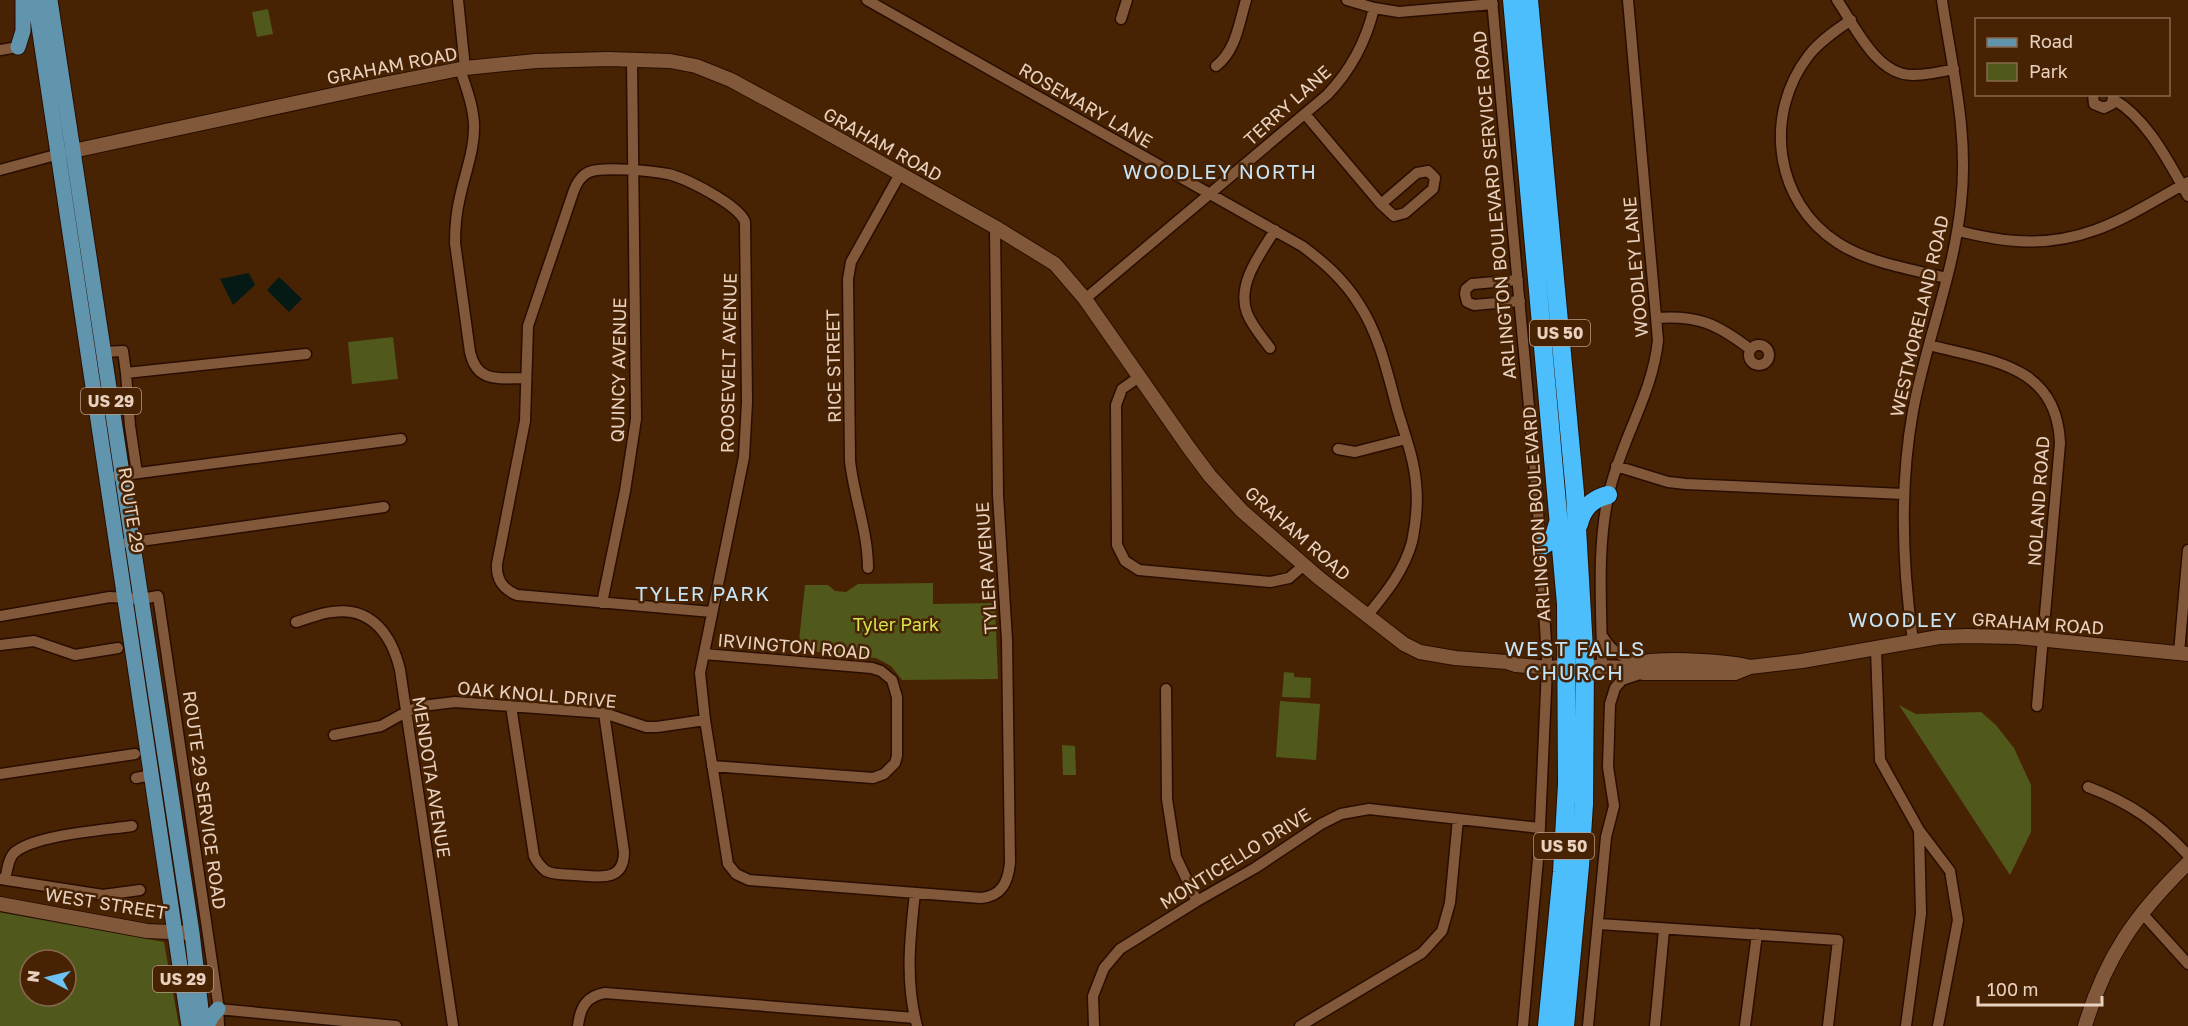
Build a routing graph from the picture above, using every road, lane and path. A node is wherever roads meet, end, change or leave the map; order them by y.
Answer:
1 (23, 0) edge
2 (35, 0) edge
3 (50, 0) edge
4 (458, 0) edge
5 (867, 0) edge
6 (1127, 0) edge
7 (1246, 0) edge
8 (1347, 0) edge
9 (1512, 0) edge
10 (1529, 0) edge
11 (1628, 0) edge
12 (1837, 0) edge
13 (1942, 0) edge
14 (1492, 2) edge
15 (1374, 8) junction
16 (1121, 20) dead end
17 (1851, 20) junction
18 (18, 47) joint
19 (0, 50) edge
20 (632, 59) junction
21 (1216, 66) dead end
22 (463, 69) junction
23 (1954, 69) junction
24 (2093, 96) edge
25 (2113, 97) edge
26 (1305, 114) junction
27 (65, 153) junction
28 (0, 170) edge
29 (633, 171) junction
30 (900, 174) junction
31 (2185, 183) edge
32 (1211, 194) junction
33 (2188, 196) edge
34 (1381, 204) junction
35 (996, 227) junction
36 (1275, 230) junction
37 (1958, 231) junction
38 (1946, 278) junction
39 (1518, 280) junction
40 (1085, 299) junction
41 (1520, 301) junction
42 (1656, 318) junction
43 (1929, 345) junction
44 (1270, 348) dead end
45 (1750, 350) dead end
46 (104, 352) junction
47 (306, 354) dead end
48 (126, 373) junction
49 (1139, 377) junction
50 (526, 378) junction
51 (401, 439) dead end
52 (1406, 439) junction
53 (1338, 449) dead end
54 (1617, 466) junction
55 (122, 475) junction
56 (1904, 494) junction
57 (1608, 495) junction
58 (384, 507) dead end
59 (1559, 518) junction
60 (1578, 535) junction
61 (125, 543) junction
62 (2188, 550) edge
63 (1541, 553) junction
64 (1304, 566) junction
65 (868, 568) dead end
66 (1564, 577) junction
67 (133, 598) junction
68 (602, 603) junction
69 (712, 612) junction
70 (0, 616) edge
71 (1367, 616) junction
72 (296, 622) dead end
73 (1602, 634) junction
74 (2044, 640) junction
75 (1913, 641) junction
76 (0, 645) edge
77 (118, 648) dead end
78 (1876, 649) junction
79 (704, 654) junction
80 (2184, 654) edge
81 (1547, 664) junction
82 (1584, 667) junction
83 (1639, 668) junction
84 (1166, 688) dead end
85 (511, 706) junction
86 (2037, 706) dead end
87 (175, 708) junction
88 (158, 712) junction
89 (406, 712) junction
90 (604, 713) junction
91 (705, 720) junction
92 (334, 735) dead end
93 (135, 754) dead end
94 (712, 766) junction
95 (0, 774) edge
96 (152, 775) junction
97 (136, 778) dead end
98 (2088, 787) dead end
99 (1458, 819) junction
100 (132, 826) dead end
101 (1540, 828) junction
102 (1919, 830) junction
103 (2188, 855) edge
104 (2188, 863) edge
105 (2, 879) edge
106 (140, 890) dead end
107 (915, 893) junction
108 (1197, 901) junction
109 (0, 904) edge
110 (2141, 912) junction
111 (1599, 924) junction
112 (207, 930) junction
113 (1664, 930) junction
114 (176, 932) junction
115 (192, 933) junction
116 (1758, 934) junction
117 (2188, 964) edge
118 (218, 1009) junction
119 (916, 1022) edge
120 (1315, 1022) edge
121 (189, 1026) edge
122 (205, 1026) edge
123 (219, 1026) edge
124 (396, 1026) edge
125 (453, 1026) edge
126 (578, 1026) edge
127 (1094, 1026) edge
128 (1300, 1026) edge
129 (1523, 1026) edge
130 (1547, 1026) edge
131 (1564, 1026) edge
132 (1588, 1026) edge
133 (1655, 1026) edge
134 (1744, 1026) edge
135 (1828, 1026) edge
136 (1906, 1026) edge
137 (1938, 1026) edge
138 (2085, 1026) edge

1 - 18 main road
2 - 27 main road, ROUTE 29 / US 29
3 - 27 main road, ROUTE 29 / US 29
4 - 22 street
5 - 32 street, ROSEMARY LANE
6 - 16 street
7 - 21 street
8 - 15 street
9 - 59 highway, ARLINGTON BOULEVARD / US 50
10 - 60 highway, ARLINGTON BOULEVARD / US 50
11 - 42 street, WOODLEY LANE
12 - 17 street
13 - 23 street, WESTMORELAND ROAD
14 - 15 street
14 - 39 street, ARLINGTON BOULEVARD SERVICE ROAD
15 - 26 street, TERRY LANE
17 - 23 street
17 - 38 street
18 - 19 street
20 - 22 street, GRAHAM ROAD
20 - 29 street, QUINCY AVENUE
20 - 30 street, GRAHAM ROAD
22 - 27 street, GRAHAM ROAD
22 - 50 street
23 - 37 street, WESTMORELAND ROAD
24 - 25 street
25 - 31 street
26 - 32 street, TERRY LANE
26 - 34 street
27 - 28 street
27 - 46 main road, ROUTE 29 / US 29
27 - 55 main road, ROUTE 29 / US 29
29 - 50 street, ROOSEVELT AVENUE
29 - 68 street, QUINCY AVENUE
29 - 69 street, ROOSEVELT AVENUE
30 - 35 street, GRAHAM ROAD
30 - 65 street, RICE STREET
31 - 33 street
31 - 37 street
32 - 36 street, ROSEMARY LANE
32 - 40 street, TERRY LANE
34 - 34 street
35 - 40 street, GRAHAM ROAD
35 - 107 street, TYLER AVENUE
36 - 44 street
36 - 52 street, ROSEMARY LANE
37 - 38 street, WESTMORELAND ROAD
38 - 43 street, WESTMORELAND ROAD
39 - 41 street, ARLINGTON BOULEVARD SERVICE ROAD
39 - 41 street
40 - 49 street, GRAHAM ROAD
41 - 63 street, ARLINGTON BOULEVARD SERVICE ROAD
42 - 45 street
42 - 54 street, WOODLEY LANE
43 - 56 street, WESTMORELAND ROAD
43 - 74 street, NOLAND ROAD
46 - 48 street
46 - 55 main road, ROUTE 29 / US 29
47 - 48 street
48 - 55 street
49 - 64 street, GRAHAM ROAD
49 - 64 street
50 - 68 street, ROOSEVELT AVENUE
51 - 55 street
52 - 53 street
52 - 71 street, ROSEMARY LANE
54 - 56 street
54 - 57 street, WOODLEY LANE
55 - 61 main road, ROUTE 29 / US 29
56 - 75 street, WESTMORELAND ROAD
57 - 60 highway
57 - 73 street, WOODLEY LANE
58 - 61 street
59 - 63 highway
59 - 66 highway, ARLINGTON BOULEVARD / US 50
60 - 82 highway, ARLINGTON BOULEVARD / US 50
61 - 67 main road, ROUTE 29 / US 29
62 - 80 street
63 - 66 highway
63 - 81 street, ARLINGTON BOULEVARD SERVICE ROAD
64 - 71 street, GRAHAM ROAD
66 - 82 highway, ARLINGTON BOULEVARD / US 50
67 - 70 street
67 - 87 street, ROUTE 29 SERVICE ROAD
67 - 88 main road, ROUTE 29 / US 29
67 - 96 main road, ROUTE 29 / US 29
68 - 69 street
69 - 79 street, ROOSEVELT AVENUE
71 - 81 street, GRAHAM ROAD
72 - 89 street, MENDOTA AVENUE
73 - 82 street, WOODLEY LANE
73 - 83 street
74 - 75 street, GRAHAM ROAD
74 - 80 street, GRAHAM ROAD
74 - 86 street, NOLAND ROAD
75 - 78 street, GRAHAM ROAD
76 - 77 street
78 - 83 street, GRAHAM ROAD
78 - 102 street
79 - 91 street, ROOSEVELT AVENUE
79 - 94 street, IRVINGTON ROAD
81 - 82 street, GRAHAM ROAD
81 - 101 street, ARLINGTON BOULEVARD SERVICE ROAD
82 - 83 street, GRAHAM ROAD
82 - 130 highway, ARLINGTON BOULEVARD / US 50
82 - 131 highway, ARLINGTON BOULEVARD / US 50
83 - 111 street
84 - 108 street
85 - 89 street, OAK KNOLL DRIVE
85 - 90 street, OAK KNOLL DRIVE
85 - 90 street
87 - 88 street
87 - 112 street, ROUTE 29 SERVICE ROAD
88 - 115 main road, ROUTE 29 / US 29
89 - 92 street, OAK KNOLL DRIVE
89 - 125 street, MENDOTA AVENUE
90 - 91 street, OAK KNOLL DRIVE
91 - 94 street, ROOSEVELT AVENUE
93 - 95 street
94 - 107 street, ROOSEVELT AVENUE
96 - 97 street
96 - 114 main road, ROUTE 29 / US 29
98 - 103 street
99 - 101 street, MONTICELLO DRIVE
99 - 108 street, MONTICELLO DRIVE
99 - 120 street
100 - 105 street
101 - 129 street, ARLINGTON BOULEVARD SERVICE ROAD
102 - 136 street
102 - 137 street
104 - 110 street
105 - 106 street
107 - 119 street
108 - 127 street, MONTICELLO DRIVE
109 - 114 street, WEST STREET
110 - 117 street
110 - 138 street
111 - 113 street
111 - 132 street
112 - 115 street, WEST STREET
112 - 118 street, ROUTE 29 SERVICE ROAD
113 - 116 street
113 - 133 street
114 - 115 street, WEST STREET
114 - 121 main road, ROUTE 29 / US 29
115 - 122 main road, ROUTE 29 / US 29
116 - 134 street
116 - 135 street
118 - 122 main road
118 - 123 street, ROUTE 29 SERVICE ROAD
118 - 124 street
119 - 126 street
120 - 128 street

